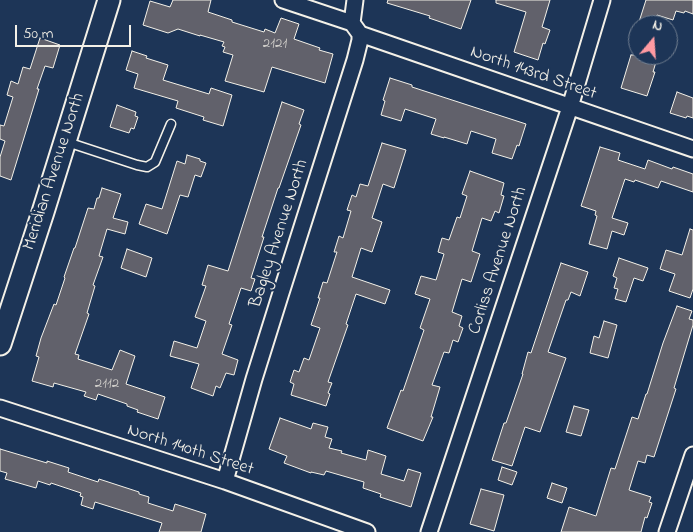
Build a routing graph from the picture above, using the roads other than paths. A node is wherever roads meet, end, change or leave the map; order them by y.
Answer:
1 (109, 0) edge
2 (283, 0) edge
3 (355, 0) edge
4 (602, 0) edge
5 (356, 28) junction
6 (570, 107) junction
7 (171, 124) dead end
8 (65, 141) junction
9 (693, 149) edge
10 (0, 344) edge
11 (0, 408) edge
12 (693, 455) edge
13 (224, 481) junction
14 (366, 532) edge
15 (429, 532) edge
16 (667, 532) edge

1 - 8 street, Meridian Avenue North
2 - 5 street, North 143rd Street
3 - 5 street, Bagley Avenue North
4 - 6 street, Corliss Avenue North
5 - 6 street, North 143rd Street
5 - 13 street, Bagley Avenue North
6 - 9 street, North 143rd Street
6 - 15 street, Corliss Avenue North
7 - 8 lane
8 - 10 street, Meridian Avenue North
11 - 13 street, North 140th Street
12 - 16 street
13 - 14 street, North 140th Street

